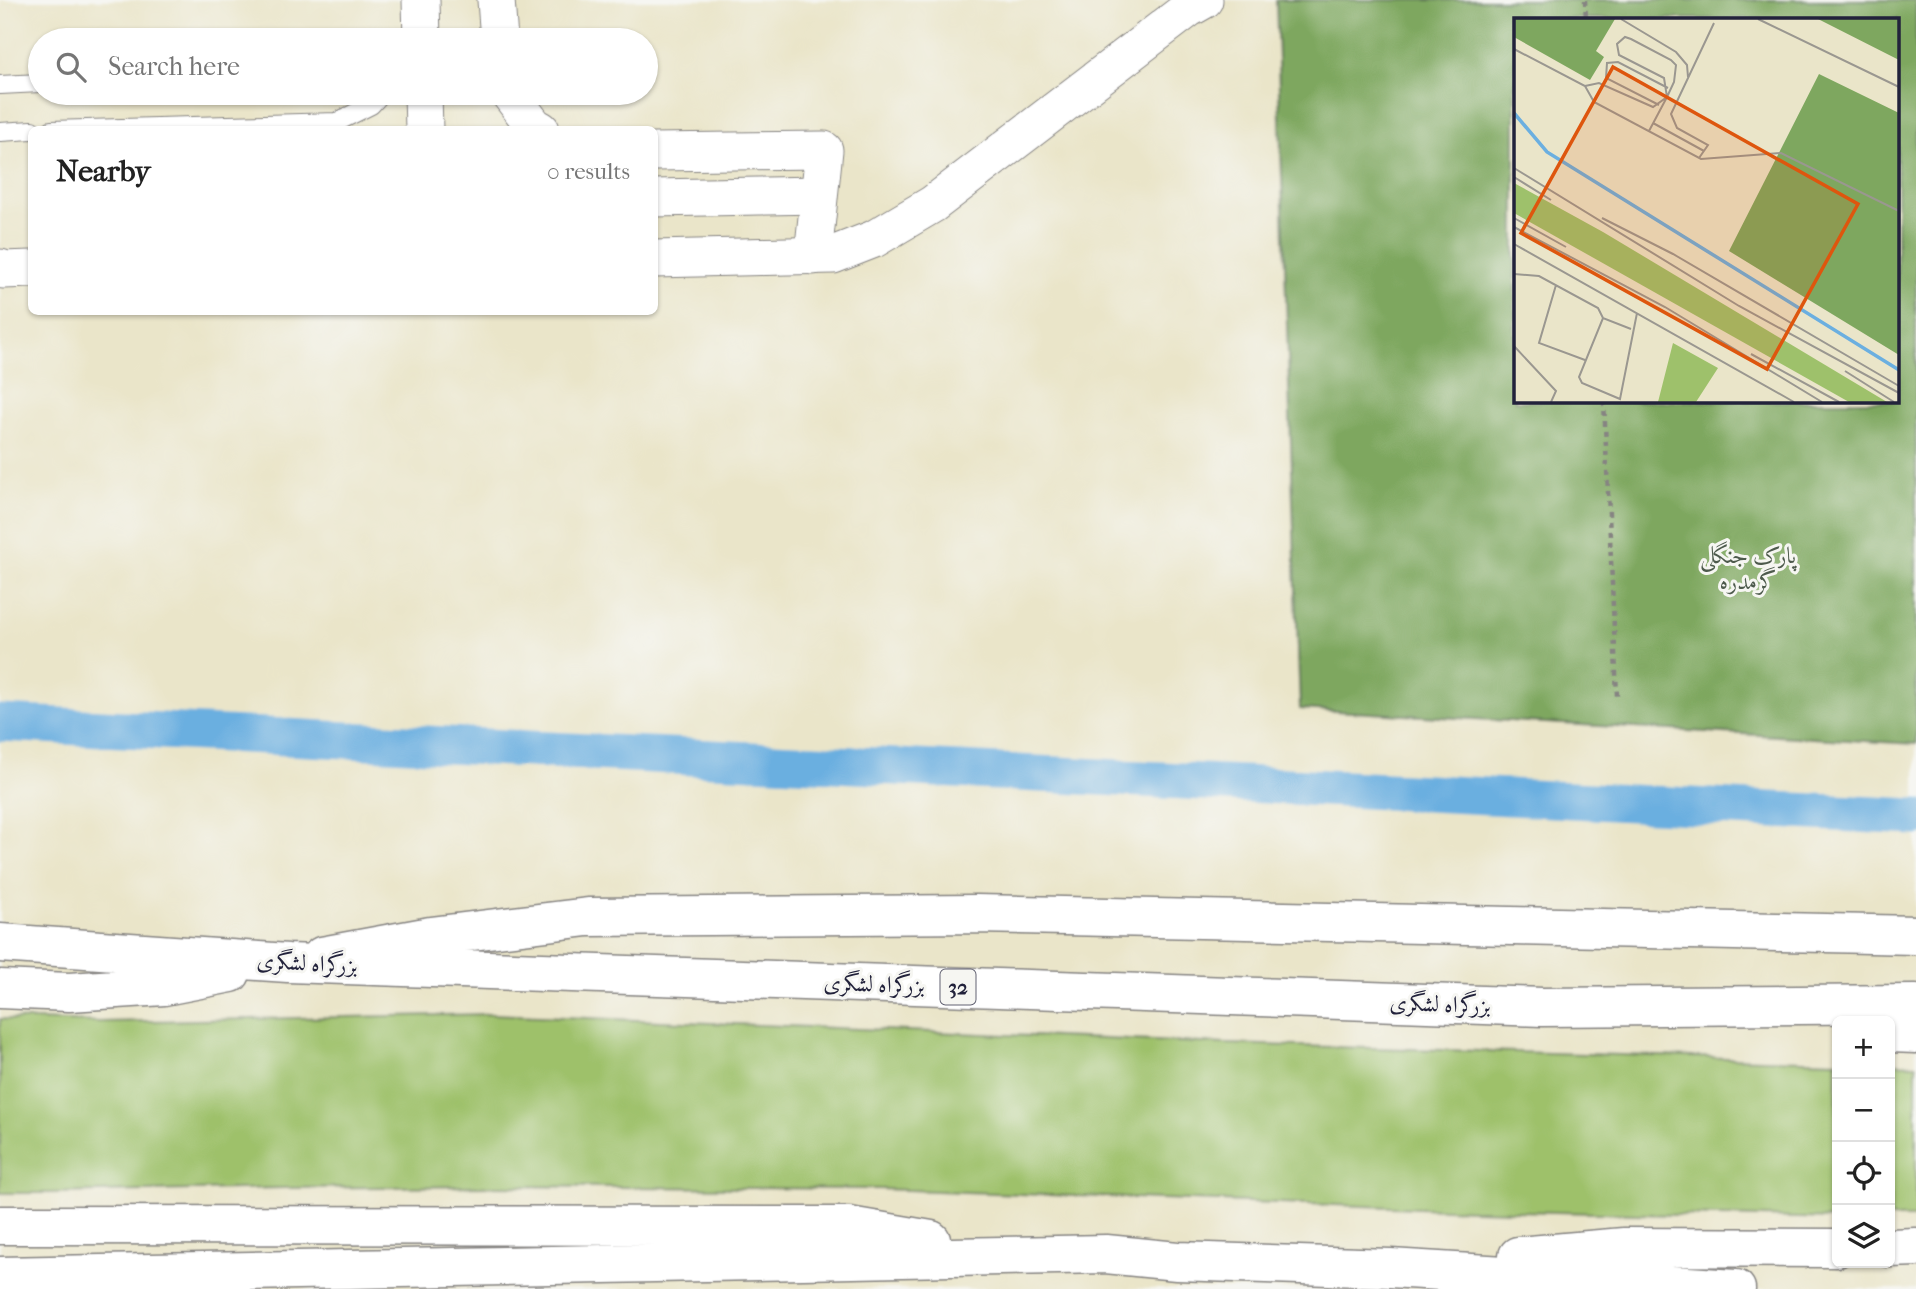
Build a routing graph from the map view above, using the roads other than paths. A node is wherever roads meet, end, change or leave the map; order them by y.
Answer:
1 (421, 0) edge
2 (496, 0) edge
3 (1204, 0) edge
4 (420, 28) edge
5 (498, 28) edge
6 (28, 84) edge
7 (0, 85) edge
8 (371, 105) edge
9 (424, 105) edge
10 (518, 105) edge
11 (194, 126) edge
12 (424, 126) edge
13 (534, 126) edge
14 (28, 130) edge
15 (0, 132) edge
16 (658, 152) edge
17 (819, 195) junction
18 (658, 198) edge
19 (813, 256) junction
20 (658, 259) edge
21 (0, 268) edge
22 (28, 269) edge
23 (1916, 935) edge
24 (0, 943) edge
25 (288, 963) junction
26 (0, 989) edge
27 (1916, 1003) edge
28 (1542, 1007) junction
29 (1832, 1029) edge
30 (1895, 1032) edge
31 (1916, 1034) edge
32 (0, 1226) edge
33 (1916, 1247) edge
34 (1832, 1248) edge
35 (1895, 1248) edge
36 (1030, 1255) junction
37 (1390, 1268) junction
38 (0, 1276) edge
39 (1736, 1289) edge

1 - 4 street
2 - 5 street
3 - 19 street
6 - 7 lane
8 - 11 lane
9 - 12 street
10 - 13 street
14 - 15 lane
16 - 17 street
17 - 18 street
17 - 19 street
19 - 20 street
21 - 22 street
23 - 25 main road
24 - 25 main road, بزرگراه لشگری / 32
25 - 26 main road
25 - 28 main road, بزرگراه لشگری / 32
27 - 28 main road, بزرگراه لشگری / 32
28 - 29 main road
30 - 31 main road
32 - 36 main road
33 - 35 main road
34 - 37 main road
36 - 37 main road
36 - 38 main road
37 - 39 main road

